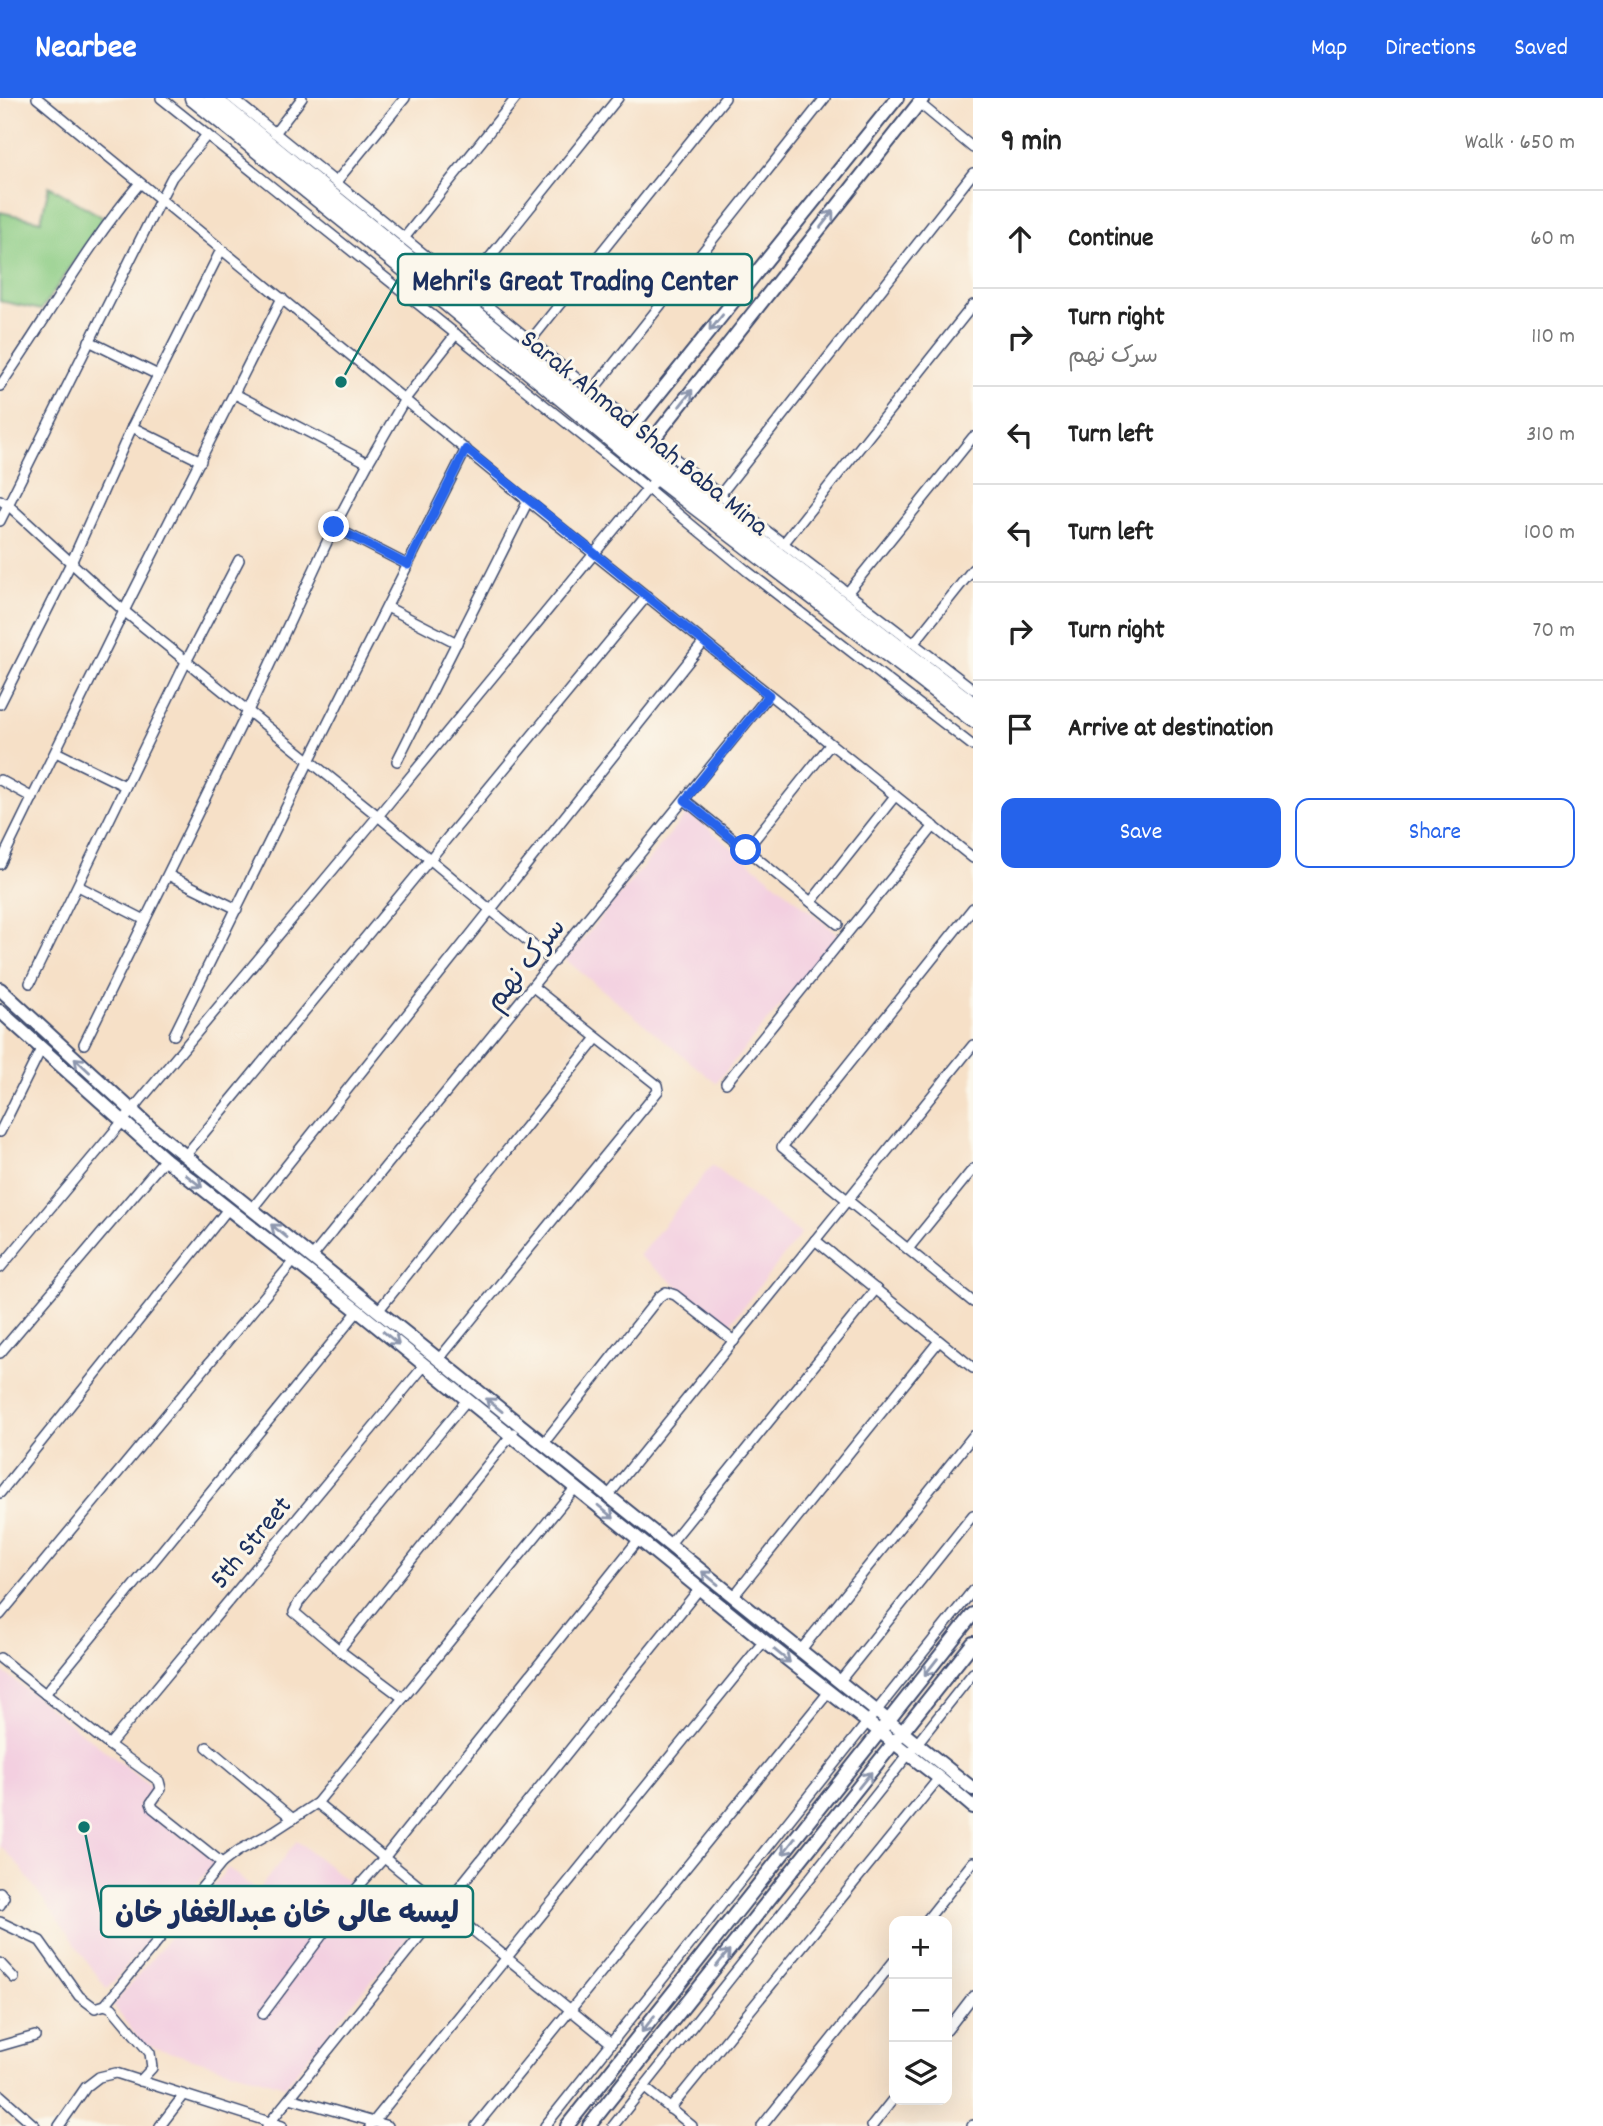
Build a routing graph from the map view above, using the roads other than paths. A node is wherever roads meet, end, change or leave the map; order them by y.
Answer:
1 (37, 98) edge
2 (161, 98) edge
3 (194, 98) edge
4 (212, 98) edge
5 (232, 98) edge
6 (302, 98) edge
7 (405, 98) edge
8 (516, 98) edge
9 (618, 98) edge
10 (725, 98) edge
11 (825, 98) edge
12 (897, 98) edge
13 (921, 101) edge
14 (881, 118) junction
15 (898, 130) junction
16 (275, 133) junction
17 (207, 135) junction
18 (973, 148) edge
19 (973, 173) edge
20 (336, 182) junction
21 (140, 183) junction
22 (160, 200) junction
23 (405, 237) junction
24 (221, 250) junction
25 (466, 287) junction
26 (282, 299) junction
27 (973, 305) edge
28 (456, 334) junction
29 (531, 340) junction
30 (89, 341) junction
31 (158, 375) junction
32 (0, 386) edge
33 (593, 390) junction
34 (234, 394) junction
35 (405, 399) junction
36 (132, 427) junction
37 (630, 430) junction
38 (973, 437) edge
39 (648, 446) junction
40 (466, 449) junction
41 (201, 461) junction
42 (368, 463) junction
43 (656, 478) junction
44 (720, 495) junction
45 (528, 501) junction
46 (4, 502) edge
47 (0, 521) edge
48 (334, 527) junction
49 (783, 544) junction
50 (594, 554) junction
51 (72, 561) junction
52 (239, 561) dead end
53 (408, 565) junction
54 (973, 569) edge
55 (848, 592) junction
56 (647, 596) junction
57 (387, 607) junction
58 (124, 611) junction
59 (704, 642) junction
60 (457, 643) junction
61 (914, 643) junction
62 (186, 662) junction
63 (973, 690) edge
64 (769, 695) junction
65 (0, 704) edge
66 (973, 705) edge
67 (248, 711) junction
68 (973, 719) edge
69 (831, 745) junction
70 (973, 746) edge
71 (56, 752) junction
72 (309, 761) junction
73 (397, 761) dead end
74 (0, 780) edge
75 (125, 786) junction
76 (895, 796) junction
77 (33, 797) junction
78 (685, 800) junction
79 (378, 816) junction
80 (934, 826) junction
81 (746, 850) junction
82 (429, 858) junction
83 (973, 858) edge
84 (0, 864) edge
85 (168, 875) junction
86 (78, 886) junction
87 (811, 902) junction
88 (973, 908) edge
89 (237, 909) junction
90 (492, 910) junction
91 (145, 920) junction
92 (838, 924) dead end
93 (553, 962) junction
94 (30, 983) dead end
95 (533, 988) junction
96 (0, 989) edge
97 (0, 1011) edge
98 (174, 1035) dead end
99 (597, 1038) junction
100 (84, 1044) dead end
101 (973, 1045) edge
102 (41, 1049) junction
103 (726, 1083) dead end
104 (132, 1111) junction
105 (122, 1122) junction
106 (0, 1132) edge
107 (185, 1156) junction
108 (165, 1159) junction
109 (973, 1169) edge
110 (847, 1200) junction
111 (228, 1209) junction
112 (252, 1209) junction
113 (815, 1240) junction
114 (908, 1249) junction
115 (312, 1257) junction
116 (293, 1262) junction
117 (0, 1268) edge
118 (876, 1289) junction
119 (973, 1300) edge
120 (358, 1311) junction
121 (378, 1311) junction
122 (939, 1340) junction
123 (734, 1341) junction
124 (0, 1353) edge
125 (439, 1359) junction
126 (424, 1366) junction
127 (973, 1368) edge
128 (467, 1400) junction
129 (520, 1425) junction
130 (511, 1436) junction
131 (973, 1436) edge
132 (543, 1444) junction
133 (576, 1487) junction
134 (0, 1493) edge
135 (608, 1496) junction
136 (973, 1515) edge
137 (639, 1539) junction
138 (669, 1545) junction
139 (700, 1588) junction
140 (973, 1590) edge
141 (733, 1597) junction
142 (973, 1614) edge
143 (0, 1615) edge
144 (764, 1641) junction
145 (973, 1643) edge
146 (339, 1650) junction
147 (800, 1651) junction
148 (0, 1658) edge
149 (973, 1673) edge
150 (839, 1682) junction
151 (828, 1693) junction
152 (45, 1694) junction
153 (402, 1698) junction
154 (877, 1712) junction
155 (888, 1721) junction
156 (867, 1722) junction
157 (879, 1732) junction
158 (898, 1738) junction
159 (109, 1745) junction
160 (207, 1747) dead end
161 (912, 1749) junction
162 (939, 1778) junction
163 (971, 1784) edge
164 (317, 1803) junction
165 (973, 1807) edge
166 (293, 1819) junction
167 (384, 1858) junction
168 (222, 1863) junction
169 (973, 1863) edge
170 (0, 1892) edge
171 (0, 1905) edge
172 (443, 1906) junction
173 (930, 1916) edge
174 (0, 1922) edge
175 (507, 1958) junction
176 (0, 1963) edge
177 (889, 1967) edge
178 (14, 1978) dead end
179 (973, 1996) edge
180 (104, 2006) junction
181 (570, 2009) junction
182 (263, 2014) dead end
183 (952, 2023) edge
184 (36, 2036) dead end
185 (611, 2043) junction
186 (0, 2046) edge
187 (140, 2081) junction
188 (645, 2088) junction
189 (0, 2095) edge
190 (184, 2095) junction
191 (290, 2098) junction
192 (889, 2104) edge
193 (670, 2109) junction
194 (268, 2124) edge
195 (372, 2124) edge
196 (35, 2126) edge
197 (58, 2126) edge
198 (160, 2126) edge
199 (282, 2126) edge
200 (388, 2126) edge
201 (476, 2126) edge
202 (545, 2126) edge
203 (566, 2126) edge
204 (589, 2126) edge
205 (613, 2126) edge
206 (692, 2126) edge
207 (762, 2126) edge
208 (872, 2126) edge

1 - 21 street
2 - 17 street
3 - 43 highway, Sarak Ahmad Shah Baba Mina
4 - 37 highway
5 - 16 street
6 - 16 street
7 - 20 street
8 - 23 street
9 - 25 street
10 - 29 street
11 - 33 street
12 - 14 street
13 - 15 street
13 - 18 street
14 - 15 street
14 -> 37 street
39 -> 15 street
16 - 20 street
17 - 22 street
17 - 28 street
19 - 44 street
20 - 23 street
21 - 22 street
21 - 32 street
22 - 24 street
22 - 30 street
23 - 25 street
24 - 26 street
24 - 31 street
25 - 29 street
26 - 34 street
26 - 35 street
27 - 49 street
28 - 35 street
28 - 43 street
29 - 33 street
30 - 31 street
30 - 46 street
31 - 36 street
33 - 37 street
34 - 41 street
34 - 42 street
35 - 40 street
35 - 42 street
36 - 41 street
36 - 51 street
37 - 39 highway
38 - 55 street
39 - 43 highway
39 - 44 street
40 - 45 street
40 - 53 street
41 - 58 street
42 - 48 street
43 - 50 street
43 - 66 highway
43 - 68 highway, Sarak Ahmad Shah Baba Mina
43 - 70 street
44 - 49 street
45 - 50 street
45 - 60 street
46 - 47 street
46 - 51 street
48 - 53 street
48 - 67 street
49 - 55 street
50 - 56 street
50 - 79 street
51 - 58 street
51 - 65 street
52 - 62 street
53 - 57 street
54 - 61 street
55 - 61 street
56 - 59 street
56 - 82 street
57 - 60 street
57 - 72 street
58 - 62 street
58 - 71 street
59 - 64 street
59 - 90 street
60 - 73 street
61 - 63 street
62 - 67 street
62 - 75 street
64 - 69 street
64 - 78 street, سرک نهم
67 - 72 street
67 - 85 street
69 - 76 street
69 - 81 street
71 - 75 street
71 - 77 street
72 - 79 street
72 - 89 street
74 - 77 street
75 - 86 street
76 - 80 street
76 - 87 street
77 - 84 street
78 - 81 street
78 - 93 street, سرک نهم
79 - 82 street
79 - 104 street
80 - 83 street
80 - 103 street
81 - 87 street
82 - 90 street
82 - 107 street
85 - 89 street
85 - 91 street
86 - 91 street
86 - 94 street
87 - 92 street
88 - 110 street
89 - 98 street
90 - 93 street
90 - 112 street
91 - 100 street
93 - 95 street, سرک نهم
95 - 99 street
95 - 115 street, سرک نهم
104 -> 96 street
97 - 102 street
99 - 121 street
99 - 125 street
101 - 110 street
102 - 105 street
102 - 106 street
104 - 105 street
104 - 107 street
105 - 108 street
105 - 117 street
107 - 112 street
108 -> 111 street
108 - 124 street
109 - 114 street
110 - 113 street
110 - 114 street
111 - 116 street
111 - 134 street
115 -> 112 street
113 - 118 street
113 - 123 street
114 - 119 street
115 - 121 street
116 - 120 street
116 - 143 street
118 - 122 street
118 - 138 street
120 -> 126 street
120 - 152 street
121 - 125 street
122 - 127 street
122 - 141 street
123 - 132 street
123 - 135 street
129 -> 125 street
126 - 128 street
126 - 159 street, 5th Street
128 - 130 street
128 - 146 street
129 - 130 street
129 - 132 street
130 - 133 street
130 - 146 street
131 - 147 street
132 - 135 street
133 -> 137 street
133 - 153 street
135 - 138 street
136 - 150 street
137 - 139 street
137 - 167 street
141 -> 138 street
139 - 144 street
139 - 172 street
140 - 154 street
141 - 147 street
142 -> 155 street
144 -> 151 street
144 - 175 street
145 - 158 street
146 - 153 street
147 - 150 street
148 - 152 street
149 - 161 street
150 - 154 street
151 - 156 street
151 - 181 street
152 - 159 street
153 - 164 street
154 - 155 street
154 - 156 street
155 - 157 street
155 - 158 street
156 - 157 street
156 - 185 street
157 - 158 street
157 -> 203 street
158 - 161 street
204 -> 158 street
159 - 168 street
160 - 166 street
161 - 162 street
161 - 163 street
161 - 188 street
162 - 165 street
162 - 193 street
164 - 166 street
164 - 167 street
166 - 168 street
167 - 172 street
167 - 182 street
168 - 180 street
169 - 173 street
170 - 171 street
172 - 175 street
172 - 191 street
174 - 180 street
175 - 181 street
175 - 195 street
176 - 178 street
177 - 207 street
179 - 183 street
180 - 187 street
181 - 185 street
181 - 201 street
184 - 186 street
185 - 202 street
187 - 190 street
187 - 197 street
188 - 193 street
188 - 205 street
189 - 196 street
190 - 194 street
190 - 198 street
191 - 194 street
191 - 195 street
192 - 208 street
193 - 206 street
194 - 199 street
195 - 200 street

